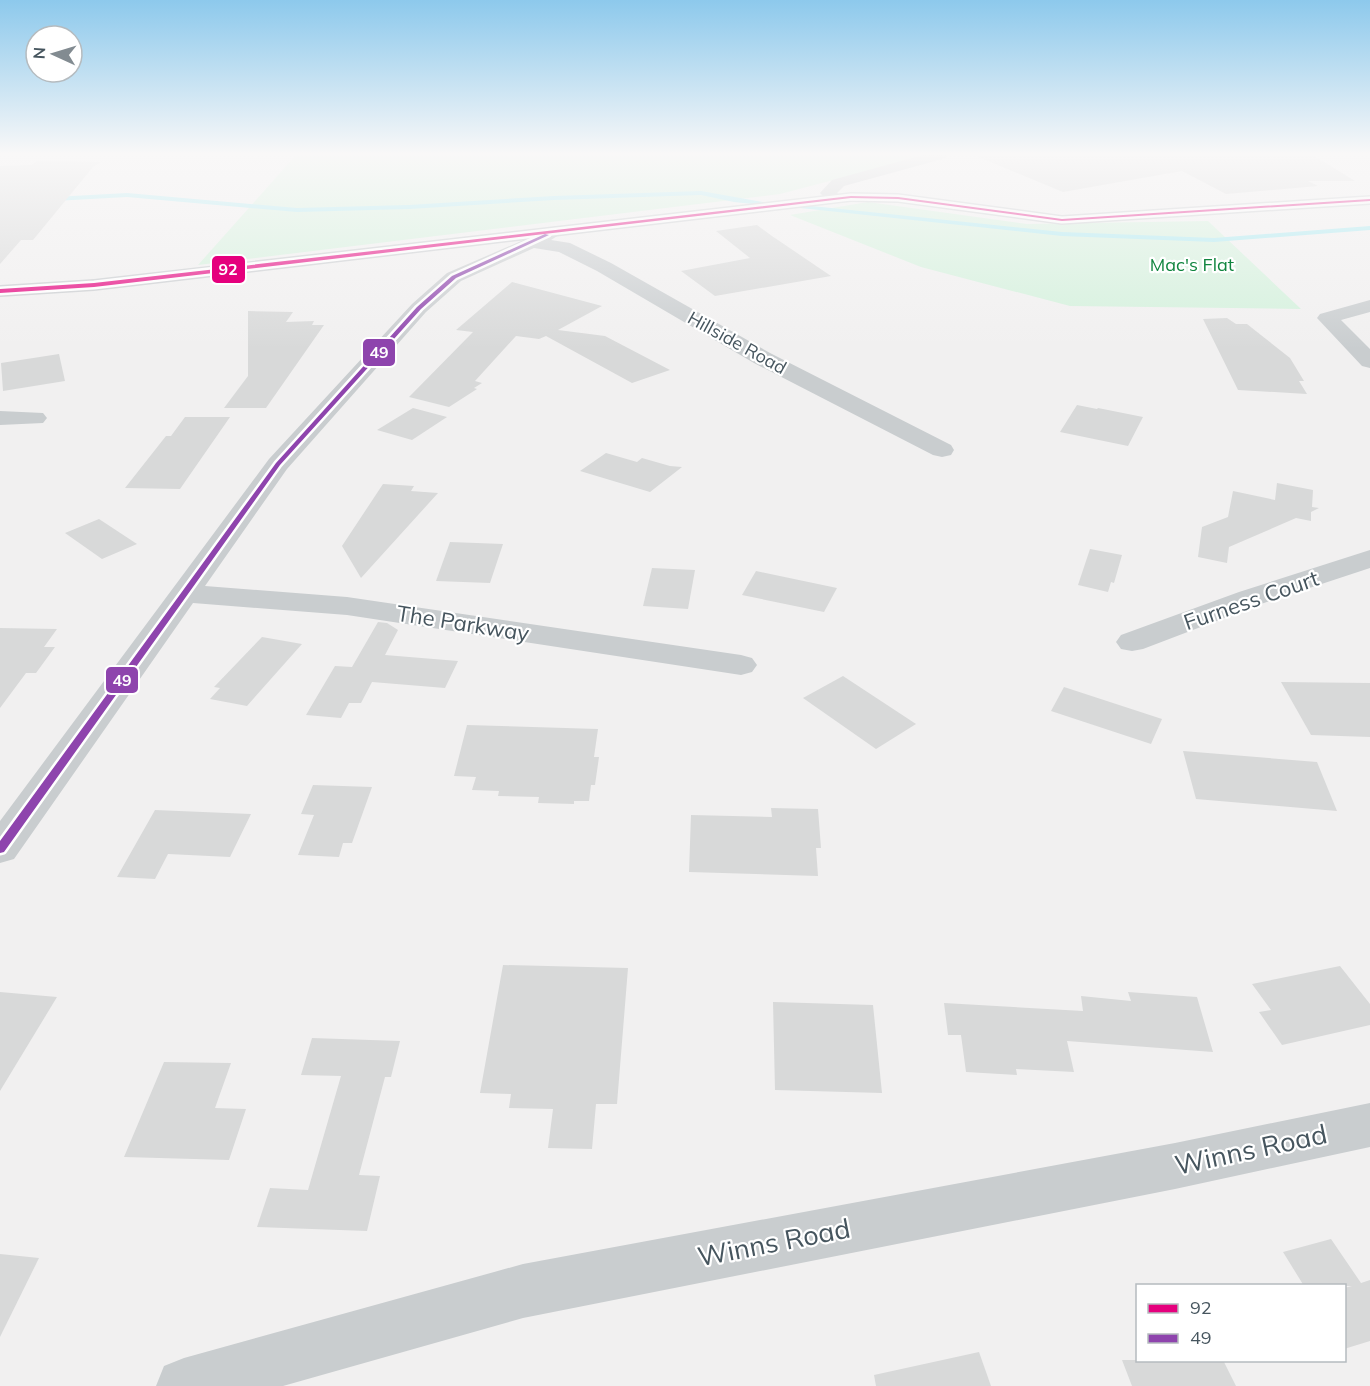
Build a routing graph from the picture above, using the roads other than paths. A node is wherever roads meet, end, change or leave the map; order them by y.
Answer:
1 (651, 220) edge
2 (556, 231) junction
3 (531, 242) junction
4 (0, 291) edge
5 (1370, 306) edge
6 (1370, 361) edge
7 (0, 418) edge
8 (35, 418) dead end
9 (942, 450) dead end
10 (1370, 559) edge
11 (184, 593) junction
12 (1132, 642) dead end
13 (741, 665) dead end
14 (0, 849) edge
15 (1370, 1125) edge
16 (184, 1386) edge

1 - 2 main road
2 - 3 street
2 - 4 main road
3 - 9 street, Hillside Road
3 - 11 street
5 - 6 street
7 - 8 street
10 - 12 street, Furness Court
11 - 13 street, The Parkway
11 - 14 street
15 - 16 street, Winns Road

